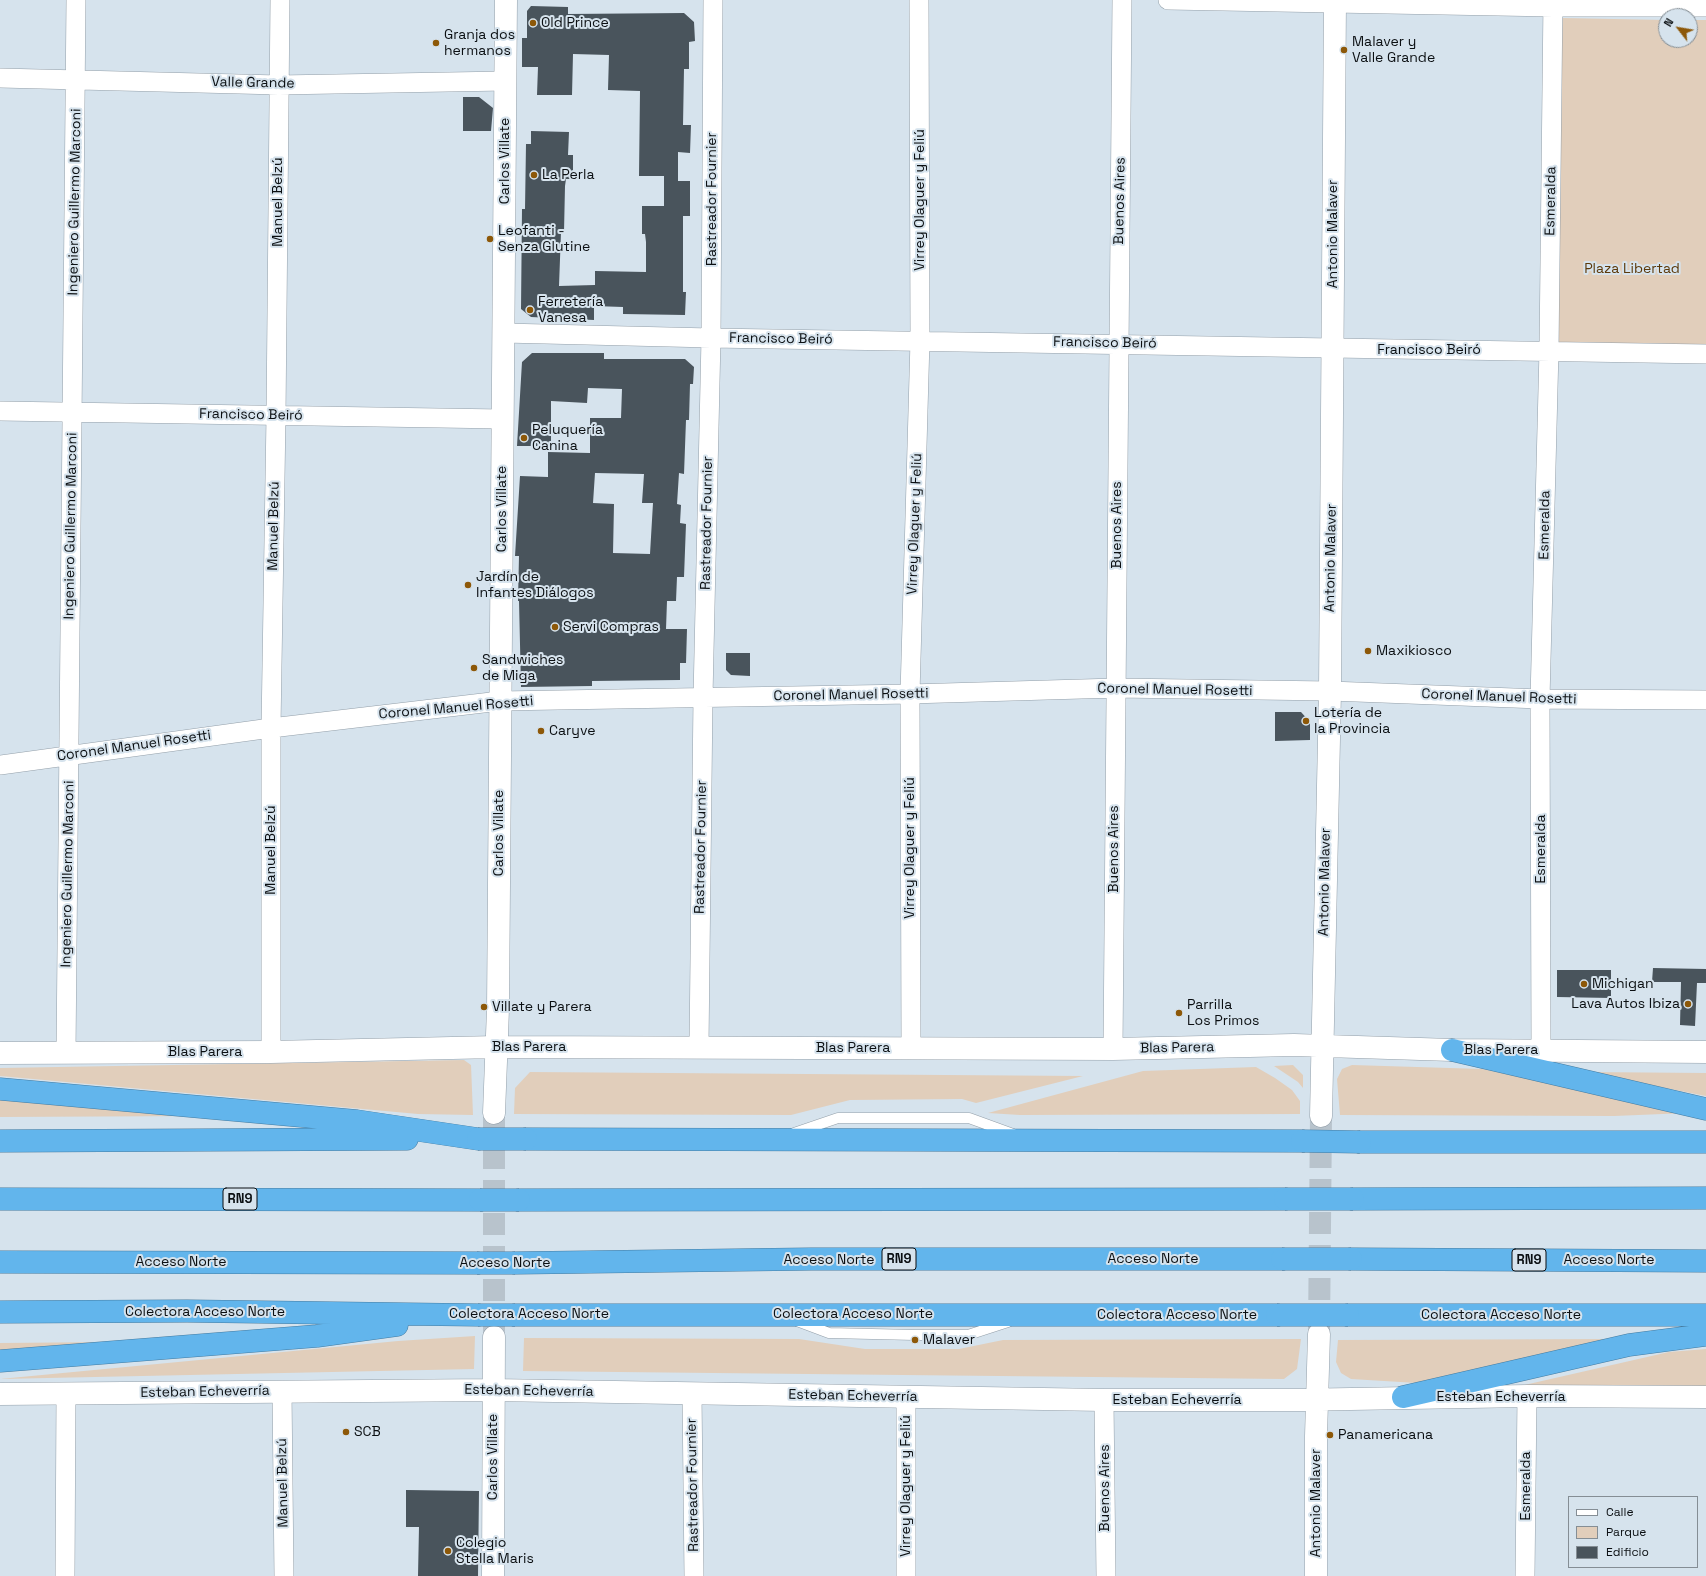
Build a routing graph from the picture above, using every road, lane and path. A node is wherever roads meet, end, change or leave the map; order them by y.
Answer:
1 (76, 0) edge
2 (280, 0) edge
3 (506, 0) edge
4 (713, 0) edge
5 (920, 0) edge
6 (1122, 0) edge
7 (1168, 0) edge
8 (1335, 1) edge
9 (1553, 4) edge
10 (1706, 7) edge
11 (0, 78) edge
12 (76, 78) junction
13 (505, 81) junction
14 (279, 84) junction
15 (503, 333) junction
16 (711, 338) junction
17 (920, 340) junction
18 (1118, 344) junction
19 (1333, 349) junction
20 (1549, 350) junction
21 (1706, 354) edge
22 (0, 412) edge
23 (73, 413) junction
24 (276, 416) junction
25 (502, 419) junction
26 (1116, 688) junction
27 (1330, 692) junction
28 (910, 694) junction
29 (703, 697) junction
30 (1540, 699) junction
31 (1706, 700) edge
32 (500, 701) junction
33 (271, 728) junction
34 (69, 755) junction
35 (0, 765) edge
36 (699, 1046) junction
37 (1322, 1046) junction
38 (498, 1047) junction
39 (911, 1048) junction
40 (1113, 1049) junction
41 (1452, 1050) junction
42 (1541, 1050) junction
43 (66, 1052) junction
44 (271, 1052) junction
45 (1706, 1052) edge
46 (0, 1053) edge
47 (0, 1089) edge
48 (1706, 1109) edge
49 (494, 1113) tunnel mouth
50 (1321, 1116) tunnel mouth
51 (478, 1139) junction
52 (0, 1141) edge
53 (1706, 1142) edge
54 (1706, 1198) edge
55 (0, 1199) edge
56 (1706, 1261) edge
57 (0, 1262) edge
58 (0, 1312) edge
59 (476, 1315) junction
60 (1706, 1315) edge
61 (1319, 1334) tunnel mouth
62 (1706, 1335) edge
63 (494, 1337) tunnel mouth
64 (0, 1361) edge
65 (493, 1390) junction
66 (282, 1391) junction
67 (0, 1394) edge
68 (66, 1394) junction
69 (692, 1394) junction
70 (906, 1396) junction
71 (1527, 1396) junction
72 (1403, 1397) junction
73 (1706, 1397) edge
74 (1317, 1399) junction
75 (1104, 1400) junction
76 (65, 1576) edge
77 (284, 1576) edge
78 (493, 1576) edge
79 (694, 1576) edge
80 (906, 1576) edge
81 (1106, 1576) edge
82 (1316, 1576) edge
83 (1525, 1576) edge

1 - 12 street, Ingeniero Guillermo Marconi
2 - 14 street, Manuel Belzú
3 - 13 street, Carlos Villate
4 - 16 street, Rastreador Fournier
5 - 17 street, Virrey Olaguer y Feliú
6 - 18 street, Buenos Aires
7 - 8 street
8 - 9 street
8 - 19 street, Antonio Malaver
9 - 10 street
9 - 20 street, Esmeralda
11 - 12 street, Valle Grande
12 - 14 street, Valle Grande
12 - 23 street, Ingeniero Guillermo Marconi
13 - 14 street, Valle Grande
13 - 15 street, Carlos Villate
14 - 24 street, Manuel Belzú
15 - 16 street, Francisco Beiró
15 - 25 street, Carlos Villate
16 - 17 street, Francisco Beiró
16 - 29 street, Rastreador Fournier
17 - 18 street, Francisco Beiró
17 - 28 street, Virrey Olaguer y Feliú
18 - 19 street, Francisco Beiró
18 - 26 street, Buenos Aires
19 - 20 street, Francisco Beiró
19 - 27 street, Antonio Malaver
20 - 21 street, Francisco Beiró
20 - 30 street, Esmeralda
22 - 23 street, Francisco Beiró
23 - 24 street, Francisco Beiró
23 - 34 street, Ingeniero Guillermo Marconi
24 - 25 street, Francisco Beiró
24 - 33 street, Manuel Belzú
25 - 32 street, Carlos Villate
26 - 27 street, Coronel Manuel Rosetti
26 - 28 street, Coronel Manuel Rosetti
26 - 40 street, Buenos Aires
27 - 30 street, Coronel Manuel Rosetti
27 - 37 street, Antonio Malaver
28 - 29 street, Coronel Manuel Rosetti
28 - 39 street, Virrey Olaguer y Feliú
29 - 32 street, Coronel Manuel Rosetti
29 - 36 street, Rastreador Fournier
30 - 31 street, Coronel Manuel Rosetti
30 - 42 street, Esmeralda
32 - 33 street, Coronel Manuel Rosetti
32 - 38 street, Carlos Villate
33 - 34 street, Coronel Manuel Rosetti
33 - 44 street, Manuel Belzú
34 - 35 street, Coronel Manuel Rosetti
34 - 43 street, Ingeniero Guillermo Marconi
36 - 38 street, Blas Parera
36 - 39 street, Blas Parera
37 - 40 street, Blas Parera
37 - 41 street, Blas Parera
37 - 50 street, Antonio Malaver
38 - 44 street, Blas Parera
38 - 49 street, Carlos Villate
39 - 40 street, Blas Parera
41 - 42 street, Blas Parera
41 - 48 highway
42 - 45 street, Blas Parera
43 - 44 street, Blas Parera
43 - 46 street, Blas Parera
47 - 51 highway
51 - 52 highway
51 - 53 highway, bridge
54 - 55 highway, RN9, bridge
56 - 57 highway, Acceso Norte / RN9, bridge
58 - 59 highway, Colectora Acceso Norte
59 - 60 highway, Colectora Acceso Norte, bridge
59 - 64 highway
61 - 74 street, Antonio Malaver
62 - 72 highway
63 - 65 street, Carlos Villate
65 - 66 street, Esteban Echeverría
65 - 69 street, Esteban Echeverría
65 - 78 street, Carlos Villate
66 - 68 street, Esteban Echeverría
66 - 77 street, Manuel Belzú
67 - 68 street, Esteban Echeverría
68 - 76 street
69 - 70 street, Esteban Echeverría
69 - 79 street, Rastreador Fournier
70 - 75 street, Esteban Echeverría
70 - 80 street, Virrey Olaguer y Feliú
71 - 72 street, Esteban Echeverría
71 - 73 street, Esteban Echeverría
71 - 83 street, Esmeralda
72 - 74 street, Esteban Echeverría
74 - 75 street, Esteban Echeverría
74 - 82 street, Antonio Malaver
75 - 81 street, Buenos Aires

